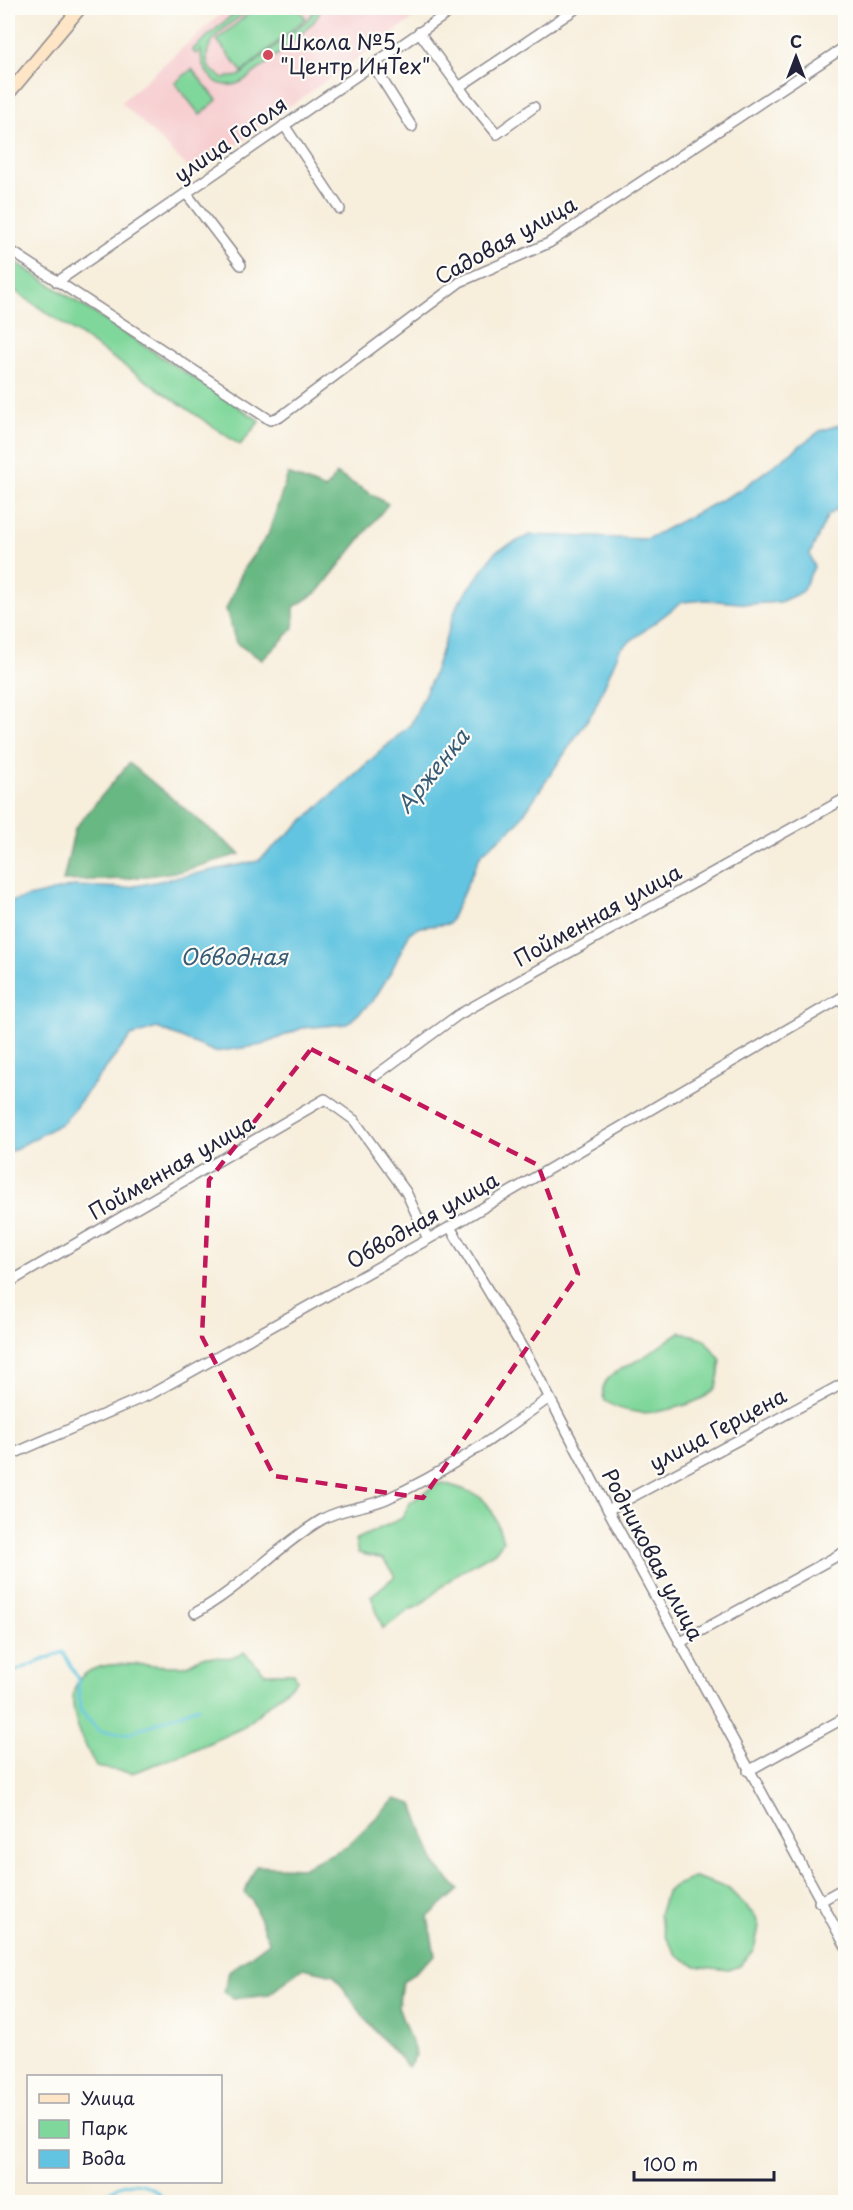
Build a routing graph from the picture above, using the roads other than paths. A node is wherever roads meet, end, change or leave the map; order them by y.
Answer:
1 (80, 8) edge
2 (455, 8) edge
3 (577, 8) edge
4 (419, 32) junction
5 (846, 46) edge
6 (373, 64) junction
7 (459, 87) junction
8 (8, 94) edge
9 (534, 107) dead end
10 (285, 125) junction
11 (412, 127) dead end
12 (186, 193) junction
13 (340, 209) dead end
14 (8, 249) edge
15 (241, 265) dead end
16 (57, 282) junction
17 (846, 798) edge
18 (846, 995) edge
19 (375, 1076) dead end
20 (450, 1227) junction
21 (428, 1239) junction
22 (8, 1283) edge
23 (846, 1382) edge
24 (549, 1398) junction
25 (8, 1456) edge
26 (608, 1510) junction
27 (846, 1551) edge
28 (195, 1613) dead end
29 (679, 1643) junction
30 (846, 1718) edge
31 (748, 1772) junction
32 (846, 1887) edge
33 (819, 1902) junction
34 (846, 1947) edge

1 - 8 street
2 - 4 street, улица Гоголя
3 - 7 street
4 - 6 street, улица Гоголя
4 - 7 street
5 - 16 street, Садовая улица
6 - 10 street, улица Гоголя
6 - 11 street
7 - 9 street
10 - 12 street, улица Гоголя
10 - 13 street
12 - 15 street
12 - 16 street, улица Гоголя
14 - 16 street
17 - 19 street, Пойменная улица
18 - 20 street, Обводная улица
20 - 21 street, Обводная улица
20 - 24 street, Родниковая улица
21 - 22 street, Пойменная улица
21 - 25 street, Обводная улица
23 - 26 street, улица Герцена
24 - 26 street, Родниковая улица
24 - 28 street
26 - 29 street, Родниковая улица
27 - 29 street
29 - 31 street, Родниковая улица
30 - 31 street
31 - 33 street, Родниковая улица
32 - 33 street
33 - 34 street, Родниковая улица

